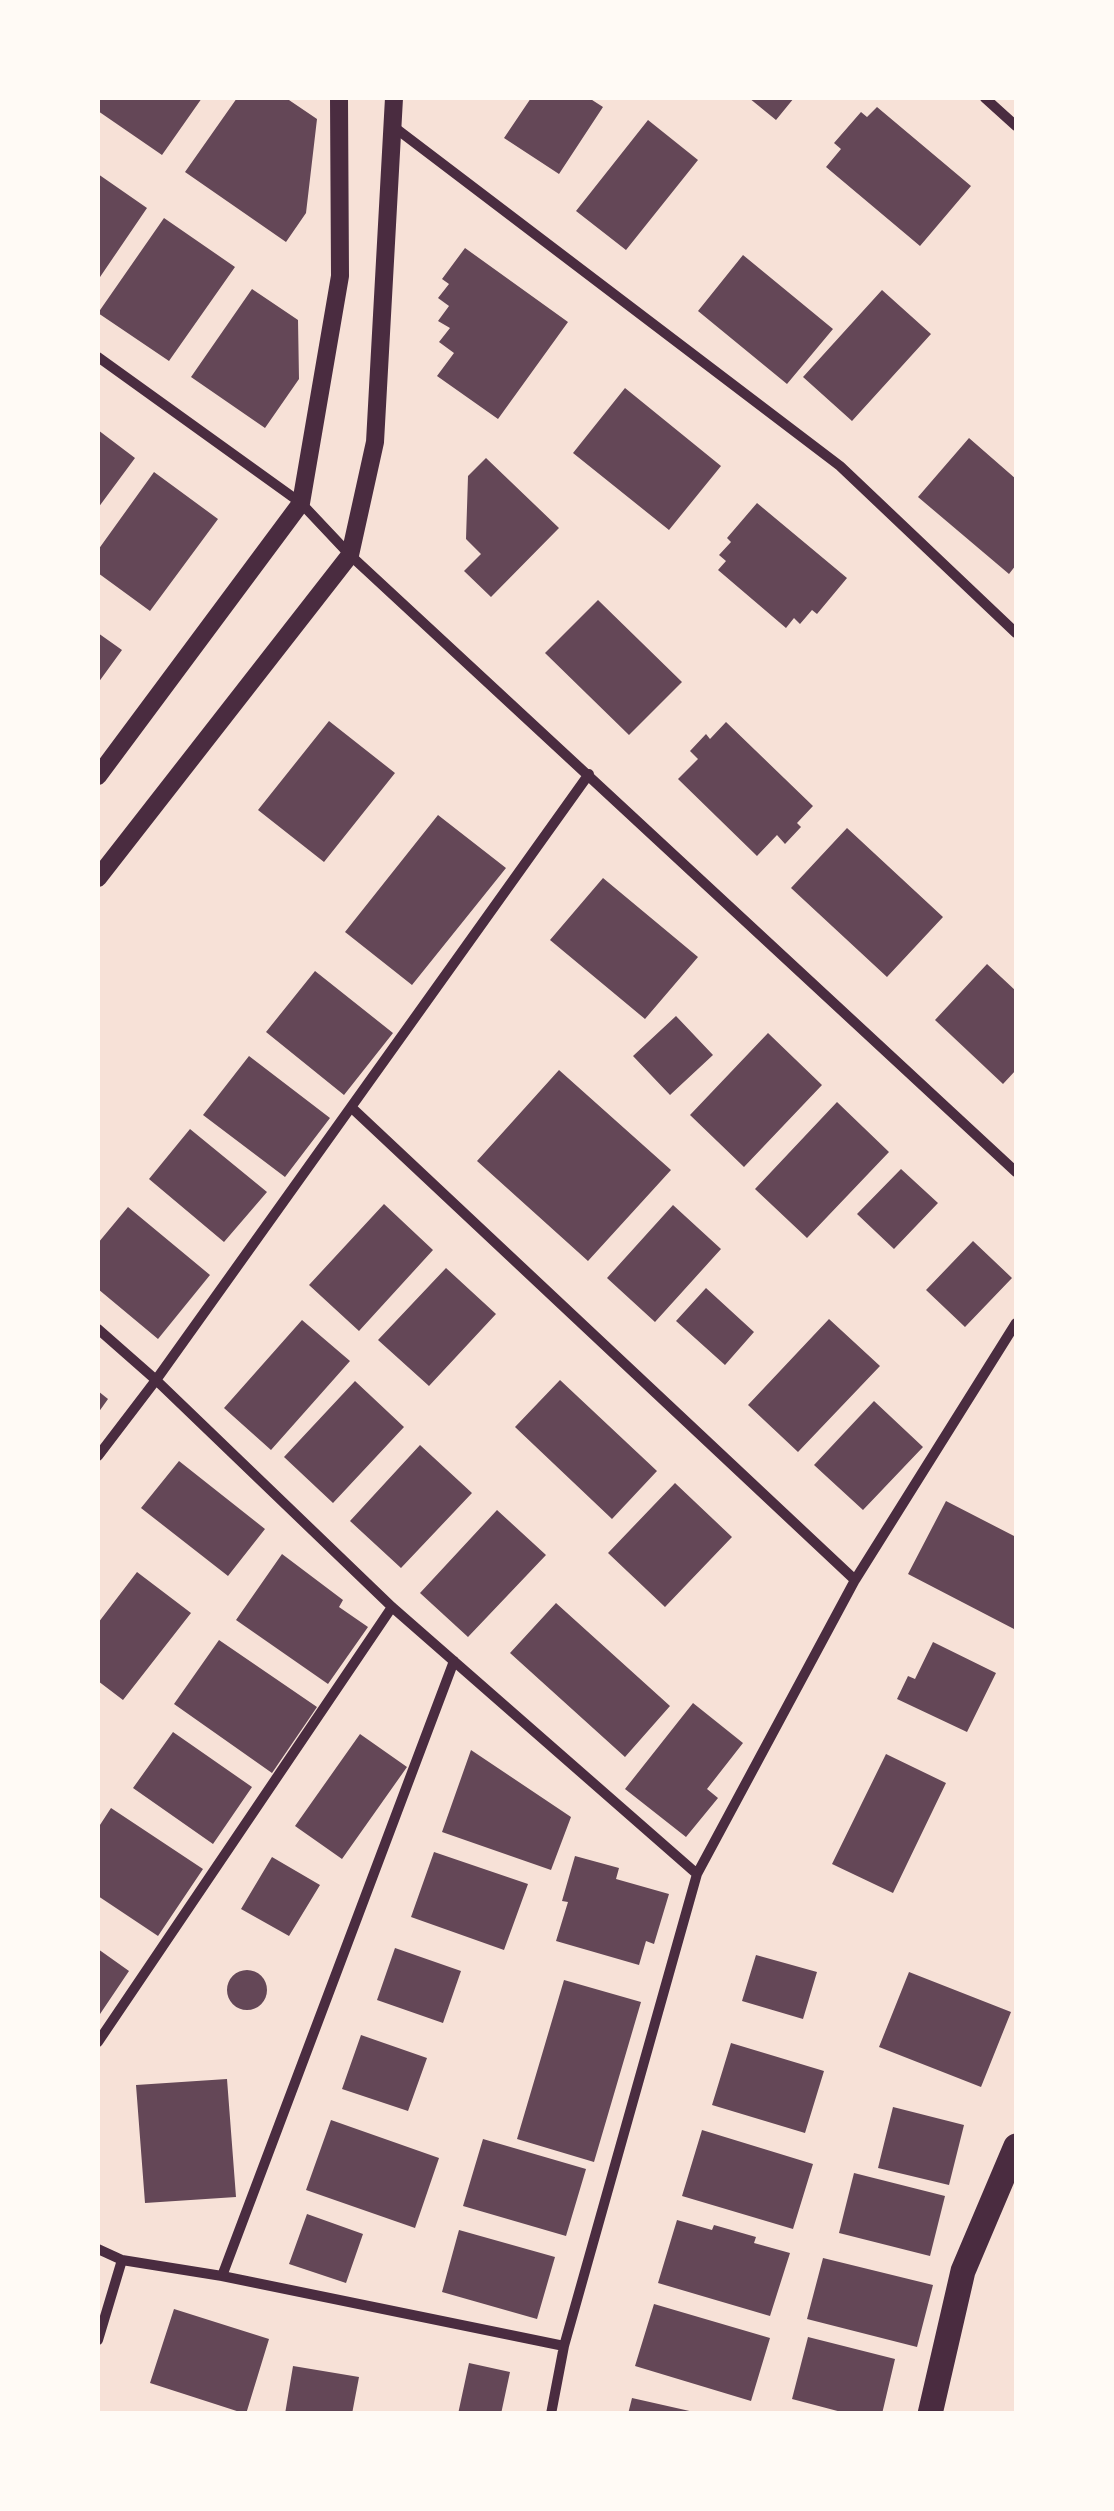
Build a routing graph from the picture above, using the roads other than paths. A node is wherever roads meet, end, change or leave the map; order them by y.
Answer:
1 (339, 98) edge
2 (394, 98) edge
3 (985, 98) edge
4 (1016, 126) edge
5 (394, 127) junction
6 (98, 357) edge
7 (301, 503) junction
8 (350, 556) junction
9 (1016, 633) edge
10 (589, 774) junction
11 (98, 776) edge
12 (98, 878) edge
13 (352, 1108) junction
14 (1016, 1172) edge
15 (1016, 1324) edge
16 (98, 1329) edge
17 (156, 1380) junction
18 (98, 1456) edge
19 (855, 1580) junction
20 (392, 1607) junction
21 (454, 1661) junction
22 (697, 1874) junction
23 (98, 2042) edge
24 (1016, 2146) edge
25 (98, 2249) edge
26 (122, 2260) junction
27 (222, 2276) junction
28 (98, 2340) edge
29 (564, 2346) junction
30 (551, 2414) edge
31 (930, 2414) edge

1 - 7 street
2 - 5 street
3 - 4 street
5 - 8 street
5 - 9 street
6 - 7 street
7 - 8 street
7 - 11 street
8 - 10 street
8 - 12 street
10 - 13 street
10 - 14 street
13 - 17 street
13 - 19 street
15 - 19 street
16 - 17 street
17 - 18 street
17 - 20 street
19 - 22 street
20 - 21 street
20 - 23 street
21 - 22 street
21 - 27 street
22 - 29 street
24 - 31 highway
25 - 26 street
26 - 27 street
26 - 28 street
27 - 29 street
29 - 30 street

